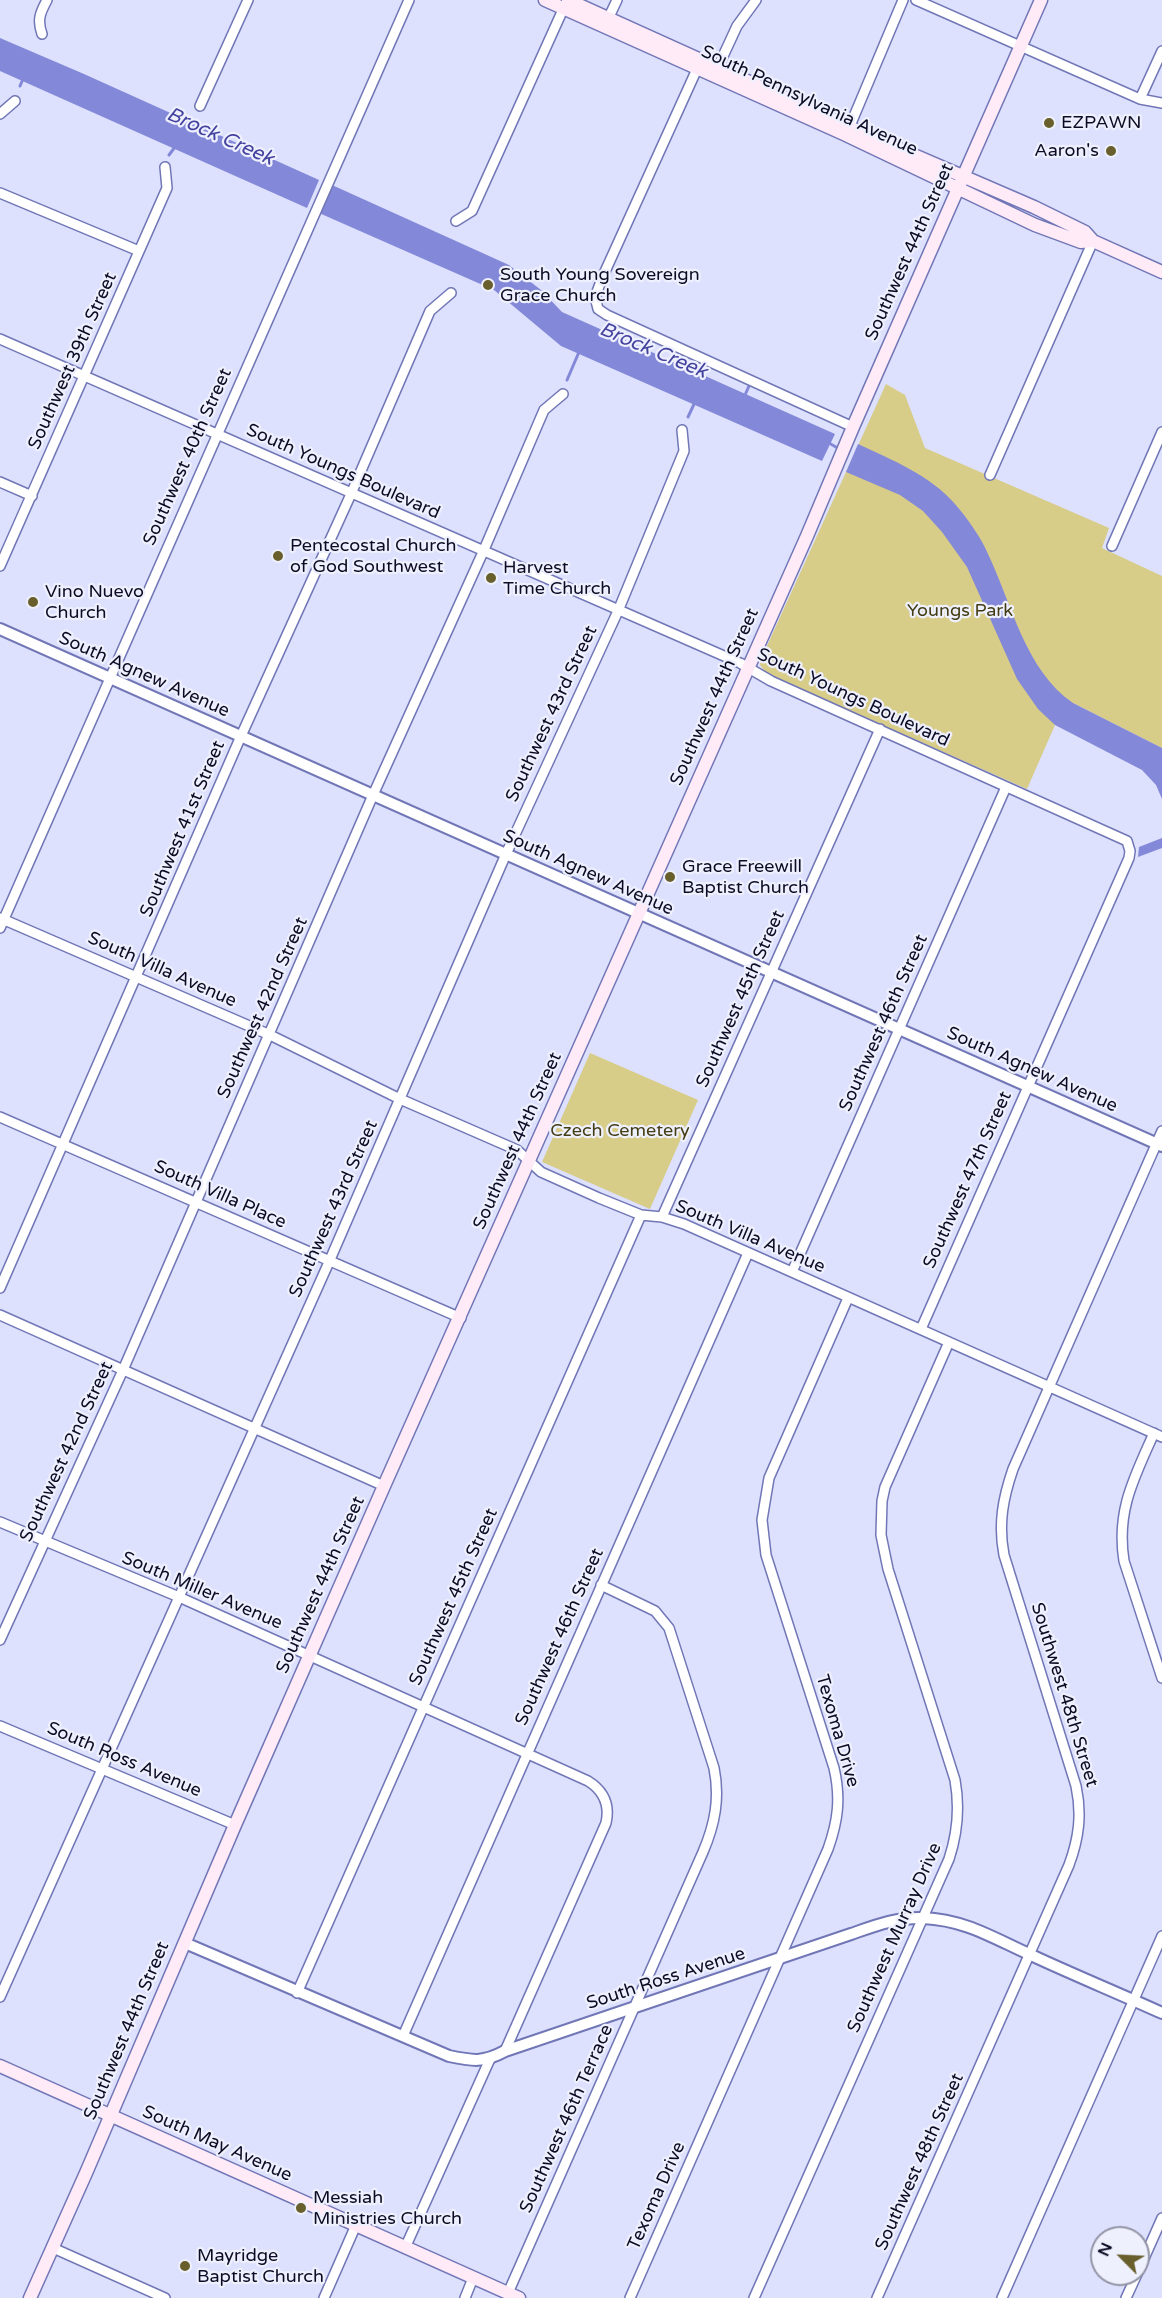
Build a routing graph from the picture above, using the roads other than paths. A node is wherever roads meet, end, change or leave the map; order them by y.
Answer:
1 (47, 0) edge
2 (248, 0) edge
3 (409, 0) edge
4 (545, 0) edge
5 (617, 0) edge
6 (756, 0) edge
7 (903, 0) edge
8 (916, 0) edge
9 (1041, 0) edge
10 (566, 3) edge
11 (608, 19) junction
12 (42, 34) dead end
13 (1021, 46) junction
14 (1162, 51) edge
15 (718, 67) junction
16 (697, 69) junction
17 (1140, 99) junction
18 (15, 101) dead end
19 (1162, 103) edge
20 (200, 106) dead end
21 (0, 114) edge
22 (847, 131) junction
23 (165, 167) dead end
24 (963, 176) junction
25 (958, 189) junction
26 (0, 193) edge
27 (456, 221) dead end
28 (1093, 242) junction
29 (139, 251) junction
30 (1162, 272) edge
31 (451, 293) dead end
32 (0, 339) edge
33 (85, 377) junction
34 (563, 394) dead end
35 (852, 427) junction
36 (682, 430) dead end
37 (1162, 432) edge
38 (217, 433) junction
39 (990, 475) dead end
40 (0, 482) edge
41 (351, 494) junction
42 (32, 496) junction
43 (1112, 546) dead end
44 (483, 552) junction
45 (0, 566) edge
46 (618, 611) junction
47 (0, 629) edge
48 (747, 667) junction
49 (109, 677) junction
50 (880, 729) junction
51 (241, 736) junction
52 (1006, 786) junction
53 (373, 795) junction
54 (1130, 846) joint
55 (506, 854) junction
56 (639, 914) junction
57 (1, 922) edge
58 (770, 972) junction
59 (136, 977) junction
60 (898, 1030) junction
61 (270, 1035) junction
62 (1028, 1086) junction
63 (400, 1099) junction
64 (0, 1117) edge
65 (1162, 1131) edge
66 (1159, 1144) edge
67 (63, 1146) junction
68 (529, 1161) junction
69 (196, 1201) junction
70 (640, 1215) junction
71 (662, 1217) junction
72 (748, 1253) junction
73 (329, 1262) junction
74 (792, 1272) junction
75 (0, 1287) edge
76 (848, 1298) junction
77 (0, 1315) edge
78 (461, 1318) junction
79 (921, 1329) junction
80 (949, 1342) junction
81 (123, 1370) junction
82 (1049, 1387) junction
83 (255, 1427) junction
84 (1158, 1435) edge
85 (384, 1486) junction
86 (0, 1522) edge
87 (44, 1542) junction
88 (601, 1585) junction
89 (179, 1597) junction
90 (0, 1640) edge
91 (310, 1656) junction
92 (1162, 1678) edge
93 (423, 1708) junction
94 (0, 1726) edge
95 (526, 1754) junction
96 (101, 1768) junction
97 (235, 1825) junction
98 (922, 1918) junction
99 (1162, 1936) edge
100 (185, 1943) junction
101 (1030, 1954) junction
102 (781, 1958) junction
103 (297, 1993) junction
104 (0, 1997) edge
105 (1133, 2000) junction
106 (636, 2006) junction
107 (1162, 2013) edge
108 (403, 2036) junction
109 (506, 2051) junction
110 (490, 2059) junction
111 (0, 2067) edge
112 (110, 2117) junction
113 (1162, 2218) edge
114 (356, 2225) junction
115 (1150, 2246) edge
116 (53, 2248) junction
117 (405, 2248) junction
118 (473, 2278) junction
119 (513, 2296) edge
120 (30, 2298) edge
121 (165, 2298) edge
122 (324, 2298) edge
123 (465, 2298) edge
124 (630, 2298) edge
125 (754, 2298) edge
126 (878, 2298) edge
127 (1002, 2298) edge

1 - 12 street
2 - 20 street
3 - 38 street, Southwest 40th Street
4 - 10 main road, South Pennsylvania Avenue
5 - 11 street
6 - 15 street
7 - 22 street
8 - 13 street
9 - 13 main road, Southwest 44th Street
10 - 11 main road, South Pennsylvania Avenue
10 - 16 main road, South Pennsylvania Avenue
10 - 27 street
11 - 15 main road, South Pennsylvania Avenue
13 - 17 street
13 - 24 main road, Southwest 44th Street
14 - 17 street
15 - 16 street
15 - 22 main road, South Pennsylvania Avenue
16 - 22 main road, South Pennsylvania Avenue
16 - 35 street
17 - 19 street
18 - 21 street
22 - 24 main road, South Pennsylvania Avenue
22 - 25 main road, South Pennsylvania Avenue
23 - 29 street, Southwest 39th Street
24 - 25 main road, Southwest 44th Street
24 - 28 main road, South Pennsylvania Avenue
25 - 28 main road, South Pennsylvania Avenue
25 - 35 main road, Southwest 44th Street
26 - 29 street
28 - 30 main road, South Pennsylvania Avenue
28 - 39 street
29 - 33 street, Southwest 39th Street
31 - 41 street, Southwest 41st Street
32 - 33 street, South Youngs Boulevard
33 - 38 street, South Youngs Boulevard
33 - 42 street, Southwest 39th Street
34 - 44 street, Southwest 42nd Street
35 - 48 main road, Southwest 44th Street
36 - 46 street, Southwest 43rd Street
37 - 43 street
38 - 41 street, South Youngs Boulevard
38 - 49 street, Southwest 40th Street
40 - 42 street
41 - 44 street, South Youngs Boulevard
41 - 51 street, Southwest 41st Street
42 - 45 street, Southwest 39th Street
44 - 46 street, South Youngs Boulevard
44 - 53 street, Southwest 42nd Street
46 - 48 street, South Youngs Boulevard
46 - 55 street, Southwest 43rd Street
47 - 49 street, South Agnew Avenue
48 - 50 street, South Youngs Boulevard
48 - 56 main road, Southwest 44th Street
49 - 51 street, South Agnew Avenue
49 - 57 street, Southwest 40th Street
50 - 52 street, South Youngs Boulevard
50 - 58 street, Southwest 45th Street
51 - 53 street, South Agnew Avenue
51 - 59 street, Southwest 41st Street
52 - 54 street, South Youngs Boulevard
52 - 60 street, Southwest 46th Street
53 - 55 street, South Agnew Avenue
53 - 61 street, Southwest 42nd Street
54 - 62 street, Southwest 47th Street
55 - 56 street, South Agnew Avenue
55 - 63 street, Southwest 43rd Street
56 - 58 street, South Agnew Avenue
56 - 68 main road, Southwest 44th Street
57 - 59 street, South Villa Avenue
58 - 60 street, South Agnew Avenue
58 - 71 street, Southwest 45th Street
59 - 61 street, South Villa Avenue
59 - 67 street, Southwest 41st Street
60 - 62 street, South Agnew Avenue
60 - 74 street, Southwest 46th Street
61 - 63 street, South Villa Avenue
61 - 69 street, Southwest 42nd Street
62 - 66 street, South Agnew Avenue
62 - 79 street, Southwest 47th Street
63 - 68 street, South Villa Avenue
63 - 73 street, Southwest 43rd Street
64 - 67 street, South Villa Place
65 - 66 street, Southwest 48th Street
66 - 82 street, Southwest 48th Street
67 - 69 street, South Villa Place
67 - 75 street, Southwest 41st Street
68 - 70 street, South Villa Avenue
68 - 78 main road, Southwest 44th Street
69 - 73 street, South Villa Place
69 - 81 street, Southwest 42nd Street
70 - 71 street, South Villa Avenue
70 - 93 street, Southwest 45th Street
71 - 72 street, South Villa Avenue
72 - 74 street, South Villa Avenue
72 - 88 street, Southwest 46th Street
73 - 78 street, South Villa Place
73 - 83 street, Southwest 43rd Street
74 - 76 street, South Villa Avenue
76 - 79 street, South Villa Avenue
76 - 102 street, Texoma Drive
77 - 81 street
78 - 85 main road, Southwest 44th Street
79 - 80 street, South Villa Avenue
80 - 82 street, South Villa Avenue
80 - 98 street, Southwest Murray Drive
81 - 83 street
81 - 87 street, Southwest 42nd Street
82 - 84 street, South Villa Avenue
82 - 101 street, Southwest 48th Street
83 - 85 street
83 - 89 street, Southwest 43rd Street
84 - 92 street
85 - 91 main road, Southwest 44th Street
86 - 87 street, South Miller Avenue
87 - 89 street, South Miller Avenue
87 - 90 street, Southwest 42nd Street
88 - 95 street, Southwest 46th Street
88 - 106 street, Southwest 46th Terrace
89 - 91 street, South Miller Avenue
89 - 96 street, Southwest 43rd Street
91 - 93 street, South Miller Avenue
91 - 97 main road, Southwest 44th Street
93 - 95 street, South Miller Avenue
93 - 103 street, Southwest 45th Street
94 - 96 street, South Ross Avenue
95 - 108 street, Southwest 46th Street
95 - 109 street, South Miller Avenue
96 - 97 street, South Ross Avenue
96 - 104 street, Southwest 43rd Street
97 - 100 main road, Southwest 44th Street
98 - 101 street, South Ross Avenue
98 - 102 street, South Ross Avenue
98 - 125 street, Southwest Murray Drive
99 - 105 street
100 - 103 street, South Ross Avenue
100 - 112 main road, Southwest 44th Street
101 - 105 street, South Ross Avenue
101 - 126 street, Southwest 48th Street
102 - 106 street, South Ross Avenue
102 - 124 street, Texoma Drive
103 - 108 street, South Ross Avenue
105 - 107 street, South Ross Avenue
105 - 127 street
106 - 109 street, South Ross Avenue
106 - 119 street, Southwest 46th Terrace
108 - 110 street, South Ross Avenue
109 - 110 street, South Ross Avenue
110 - 117 street
111 - 112 main road, South May Avenue
112 - 114 main road, South May Avenue
112 - 116 main road, Southwest 44th Street
113 - 115 street
114 - 117 main road, South May Avenue
114 - 122 street
116 - 120 main road, Southwest 44th Street
116 - 121 street
117 - 118 main road, South May Avenue
118 - 119 main road, South May Avenue
118 - 123 street

